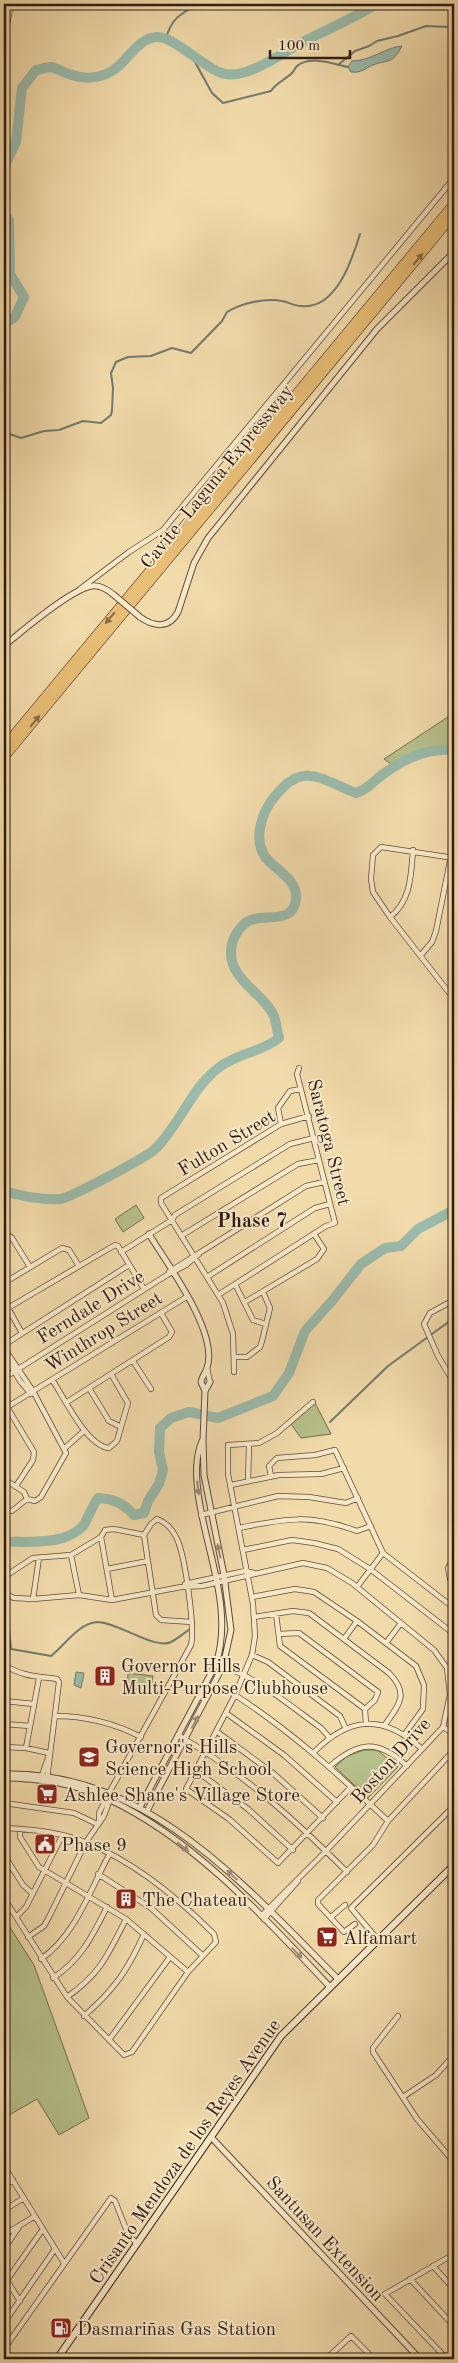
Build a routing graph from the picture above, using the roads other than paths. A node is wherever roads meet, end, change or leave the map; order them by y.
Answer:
1 (11, 4) edge
2 (4, 40) edge
3 (454, 178) edge
4 (454, 203) edge
5 (454, 215) edge
6 (454, 252) edge
7 (66, 600) junction
8 (4, 646) edge
9 (4, 746) edge
10 (4, 758) edge
11 (454, 841) edge
12 (413, 850) junction
13 (452, 858) edge
14 (390, 917) junction
15 (421, 955) junction
16 (454, 999) edge
17 (299, 1068) dead end
18 (301, 1089) junction
19 (308, 1116) junction
20 (280, 1124) junction
21 (314, 1138) junction
22 (319, 1160) junction
23 (324, 1182) junction
24 (330, 1204) junction
25 (172, 1220) junction
26 (148, 1234) junction
27 (314, 1234) junction
28 (6, 1236) edge
29 (181, 1236) junction
30 (121, 1252) junction
31 (196, 1256) junction
32 (130, 1265) junction
33 (79, 1266) junction
34 (30, 1267) junction
35 (172, 1271) junction
36 (4, 1273) edge
37 (207, 1277) junction
38 (6, 1281) edge
39 (235, 1284) junction
40 (144, 1289) junction
41 (263, 1292) junction
42 (218, 1295) junction
43 (188, 1296) junction
44 (454, 1300) edge
45 (4, 1301) edge
46 (245, 1302) junction
47 (8, 1308) junction
48 (161, 1313) junction
49 (266, 1324) junction
50 (22, 1333) junction
51 (4, 1344) edge
52 (4, 1348) edge
53 (4, 1354) edge
54 (234, 1357) junction
55 (132, 1361) junction
56 (207, 1368) junction
57 (15, 1371) junction
58 (234, 1372) dead end
59 (111, 1374) junction
60 (4, 1378) edge
61 (53, 1381) junction
62 (210, 1382) joint
63 (454, 1383) edge
64 (89, 1388) junction
65 (151, 1389) dead end
66 (205, 1392) junction
67 (32, 1394) junction
68 (67, 1402) junction
69 (313, 1402) dead end
70 (5, 1408) edge
71 (121, 1427) junction
72 (84, 1431) junction
73 (202, 1440) junction
74 (249, 1445) junction
75 (4, 1447) edge
76 (65, 1448) junction
77 (4, 1458) edge
78 (344, 1468) junction
79 (271, 1476) junction
80 (4, 1479) edge
81 (248, 1481) junction
82 (231, 1485) junction
83 (16, 1486) junction
84 (358, 1498) junction
85 (27, 1499) junction
86 (235, 1505) junction
87 (4, 1510) edge
88 (211, 1512) junction
89 (201, 1514) junction
90 (371, 1526) junction
91 (239, 1528) junction
92 (144, 1535) junction
93 (101, 1537) junction
94 (243, 1550) junction
95 (383, 1553) junction
96 (71, 1555) junction
97 (454, 1557) edge
98 (39, 1558) junction
99 (148, 1561) junction
100 (107, 1569) junction
101 (370, 1569) junction
102 (246, 1571) junction
103 (254, 1573) junction
104 (4, 1577) edge
105 (246, 1577) junction
106 (225, 1578) junction
107 (216, 1579) junction
108 (454, 1581) edge
109 (185, 1586) junction
110 (357, 1587) junction
111 (154, 1592) junction
112 (4, 1593) edge
113 (79, 1595) junction
114 (252, 1598) junction
115 (33, 1599) junction
116 (112, 1600) junction
117 (454, 1608) edge
118 (276, 1614) junction
119 (254, 1618) junction
120 (357, 1620) junction
121 (192, 1622) junction
122 (402, 1623) junction
123 (279, 1634) junction
124 (454, 1634) edge
125 (344, 1639) junction
126 (386, 1643) junction
127 (252, 1655) junction
128 (216, 1664) junction
129 (4, 1665) edge
130 (223, 1666) junction
131 (244, 1674) junction
132 (39, 1678) junction
133 (235, 1695) junction
134 (4, 1701) edge
135 (34, 1704) junction
136 (365, 1709) junction
137 (226, 1713) junction
138 (55, 1716) junction
139 (4, 1724) edge
140 (366, 1724) junction
141 (30, 1726) junction
142 (384, 1726) junction
143 (345, 1727) junction
144 (443, 1727) junction
145 (216, 1731) junction
146 (454, 1734) edge
147 (178, 1735) junction
148 (404, 1735) junction
149 (141, 1737) junction
150 (329, 1737) junction
151 (186, 1740) junction
152 (4, 1747) edge
153 (26, 1748) junction
154 (422, 1749) junction
155 (454, 1750) edge
156 (205, 1751) junction
157 (314, 1752) junction
158 (49, 1753) junction
159 (330, 1766) junction
160 (408, 1766) junction
161 (195, 1770) junction
162 (4, 1774) edge
163 (4, 1778) edge
164 (44, 1779) junction
165 (351, 1787) junction
166 (109, 1796) junction
167 (337, 1802) junction
168 (4, 1803) edge
169 (371, 1805) junction
170 (454, 1806) edge
171 (140, 1807) junction
172 (147, 1812) junction
173 (136, 1815) junction
174 (322, 1818) junction
175 (143, 1819) junction
176 (388, 1821) junction
177 (98, 1823) junction
178 (4, 1828) edge
179 (20, 1829) junction
180 (308, 1834) junction
181 (62, 1836) junction
182 (86, 1842) junction
183 (293, 1850) junction
184 (326, 1851) junction
185 (4, 1855) edge
186 (109, 1855) junction
187 (454, 1865) edge
188 (45, 1871) junction
189 (347, 1872) junction
190 (98, 1874) junction
191 (66, 1882) junction
192 (33, 1894) junction
193 (88, 1895) junction
194 (4, 1898) edge
195 (344, 1905) dead end
196 (107, 1906) junction
197 (269, 1910) junction
198 (16, 1917) junction
199 (263, 1917) junction
200 (331, 1917) junction
201 (126, 1919) junction
202 (355, 1924) dead end
203 (144, 1934) junction
204 (28, 1937) junction
205 (378, 1940) junction
206 (202, 1956) junction
207 (170, 1957) junction
208 (42, 1959) junction
209 (188, 1972) junction
210 (53, 1978) junction
211 (338, 1979) junction
212 (330, 1987) junction
213 (66, 1997) junction
214 (84, 2016) junction
215 (398, 2016) dead end
216 (108, 2040) junction
217 (454, 2055) edge
218 (403, 2097) junction
219 (210, 2137) junction
220 (454, 2162) edge
221 (7, 2171) dead end
222 (13, 2180) junction
223 (4, 2186) edge
224 (24, 2198) junction
225 (4, 2210) edge
226 (35, 2216) junction
227 (20, 2226) junction
228 (43, 2229) junction
229 (4, 2235) edge
230 (137, 2244) junction
231 (4, 2249) edge
232 (56, 2249) junction
233 (454, 2254) edge
234 (64, 2263) junction
235 (432, 2266) junction
236 (5, 2278) edge
237 (410, 2280) junction
238 (454, 2289) edge
239 (20, 2301) junction
240 (5, 2320) edge
241 (454, 2326) edge
242 (4, 2349) edge
243 (370, 2355) junction
244 (57, 2359) edge
245 (326, 2359) edge
246 (365, 2359) edge
247 (374, 2359) edge
248 (420, 2359) edge
249 (447, 2359) edge

1 - 2 street
3 - 7 street
4 -> 9 highway, Cavite–Laguna Expressway
10 -> 5 highway, Cavite–Laguna Expressway
6 - 7 street, bridge
7 - 8 street
11 - 13 street
12 - 13 street
12 - 14 street
12 - 14 street
13 - 15 street
14 - 15 street
15 - 16 street
17 - 18 street, Saratoga Street
18 - 19 street, Saratoga Street
18 - 20 street
19 - 20 street, Fulton Street
19 - 21 street, Saratoga Street
20 - 25 street, Fulton Street
21 - 22 street, Saratoga Street
21 - 25 street
22 - 23 street, Saratoga Street
22 - 29 street
23 - 24 street, Saratoga Street
23 - 31 street, Ferndale Drive
24 - 27 street, Saratoga Street
24 - 37 street
25 - 26 street
25 - 29 street
26 - 30 street
26 - 35 street
27 - 39 street
27 - 41 street
28 - 34 street
29 - 31 street
30 - 32 street
30 - 33 street
31 - 35 street, Ferndale Drive
31 - 37 street
32 - 40 street
32 - 50 street
33 - 34 street
33 - 47 street
34 - 38 street
35 - 40 street, Ferndale Drive
35 - 43 street
36 - 38 street
37 - 42 street
39 - 42 street
39 - 46 street
40 - 57 street, Ferndale Drive
41 - 46 street
41 - 49 street
42 - 54 street
43 - 48 street, Winthrop Street
43 - 56 street
44 - 63 street
45 - 47 street
46 - 49 street
47 - 50 street
48 - 55 street
48 - 61 street, Winthrop Street
49 - 54 street
50 - 51 street
52 - 57 street
53 - 57 street
54 - 58 street
55 - 59 street
55 - 65 street
56 - 62 street
56 - 66 street
57 - 60 street, Ferndale Drive
57 - 67 street
59 - 64 street
59 - 71 street
61 - 67 street, Winthrop Street
61 - 68 street
62 - 66 street
64 - 68 street
64 - 71 street
66 - 73 street
67 - 70 street, Winthrop Street
67 - 76 street
68 - 72 street
69 - 74 street
70 - 83 street
71 - 72 street
72 - 76 street
73 - 88 street
73 -> 89 street
74 - 81 street
74 - 82 street
75 - 77 street
76 - 85 street
78 - 79 street
78 - 79 street
78 - 84 street
79 - 81 street
80 - 83 street
81 - 82 street
82 - 86 street
83 - 85 street
84 - 86 street
84 - 90 street
85 - 87 street
86 - 88 street
86 - 91 street
88 - 89 street
106 -> 88 street
89 - 107 street
90 - 91 street
90 - 95 street
91 - 94 street
92 - 93 street
92 - 99 street
92 - 109 street
93 - 96 street
93 - 100 street
94 - 101 street
94 - 102 street
95 - 101 street
95 - 117 street
96 - 98 street
96 - 113 street
97 - 108 street
98 - 104 street
98 - 115 street
99 - 100 street
99 - 111 street
100 - 116 street
101 - 110 street
101 - 124 street
102 - 103 street
102 - 105 street
102 - 106 street
103 - 105 street
103 - 110 street, Boston Drive
105 - 106 street
105 - 114 street
106 - 107 street
106 - 130 street
107 - 109 street
107 - 128 street
109 - 111 street
109 - 121 street
110 - 122 street, Boston Drive
111 - 116 street
111 - 121 street
112 - 115 street
113 - 115 street
113 - 116 street
114 - 119 street
114 - 120 street
118 - 119 street
118 - 123 street
118 - 125 street
119 - 127 street
120 - 125 street
120 - 126 street
121 - 149 street
122 - 126 street
122 - 144 street, Boston Drive
123 - 136 street
123 - 136 street
125 - 142 street
126 - 148 street
127 - 131 street
127 - 143 street
128 - 130 street
128 - 147 street
129 - 132 street
130 - 131 street
151 -> 130 street
131 - 133 street
131 - 150 street
132 - 135 street
132 - 138 street
133 - 137 street
133 - 157 street
134 - 135 street
135 - 141 street
136 - 140 street
137 - 145 street
137 - 167 street
138 - 149 street
138 - 158 street
139 - 141 street
140 - 142 street
140 - 143 street
141 - 153 street
142 - 148 street
143 - 150 street
144 - 146 street
144 - 154 street, Boston Drive
145 - 156 street
145 - 174 street
147 - 151 street
147 - 171 street
148 - 154 street
149 - 166 street
150 - 157 street
151 - 156 street
151 - 172 street
152 - 153 street
153 - 158 street
154 - 160 street, Boston Drive
155 - 176 street
156 - 161 street
156 - 180 street
157 - 159 street
158 - 164 street
159 - 160 street
159 - 165 street
160 - 169 street, Boston Drive
161 - 183 street
161 - 183 street
162 - 164 street
163 - 164 street
164 - 166 street
165 - 167 street
165 - 169 street
166 - 171 street
166 - 173 street
166 - 177 street
167 - 174 street
168 - 177 street
169 - 176 street
169 - 184 street, Boston Drive
170 - 205 street
171 - 172 street
171 - 173 street
172 - 175 street
197 -> 172 street
173 - 175 street
174 - 180 street
175 -> 199 street
176 - 189 street
177 - 182 street
178 - 179 street
179 - 181 street
179 - 188 street
180 - 183 street
180 - 184 street
181 - 182 street
181 - 188 street
182 - 186 street
182 - 191 street
184 - 189 street
184 - 197 street, Boston Drive
185 - 192 street
186 - 190 street
186 - 206 street
187 - 205 main road, Crisanto Mendoza de los Reyes Avenue
188 - 191 street
188 - 192 street
189 - 200 street
190 - 193 street
190 - 206 street
191 - 193 street
191 - 204 street
192 - 198 street
193 - 196 street
193 - 208 street
194 - 198 street
195 - 200 street
196 - 201 street
196 - 210 street
197 - 199 street, Boston Drive
197 - 211 street
198 - 204 street
199 -> 212 street
200 - 202 street
201 - 203 street
201 - 213 street
203 - 207 street
203 - 214 street
204 - 208 street
205 - 211 main road, Crisanto Mendoza de los Reyes Avenue
206 - 209 street
207 - 209 street
207 - 216 street
208 - 210 street
209 - 216 street
210 - 213 street
211 - 212 main road, Crisanto Mendoza de los Reyes Avenue
212 - 219 main road, Crisanto Mendoza de los Reyes Avenue
213 - 214 street
214 - 216 street
215 - 218 street
217 - 218 street
218 - 220 street
219 - 230 main road, Crisanto Mendoza de los Reyes Avenue
219 - 248 street, Santusan Extension
221 - 222 street
222 - 223 street
222 - 224 street
224 - 225 street
224 - 226 street
226 - 227 street
226 - 228 street
227 - 229 street
227 - 231 street
228 - 232 street
228 - 236 street
230 - 234 street
230 - 244 main road, Crisanto Mendoza de los Reyes Avenue
232 - 234 street
232 - 239 street
233 - 235 street
234 - 242 street
235 - 237 street
235 - 238 street
236 - 239 street
237 - 241 street
237 - 249 street
239 - 240 street
243 - 245 street
243 - 246 street
243 - 247 street

